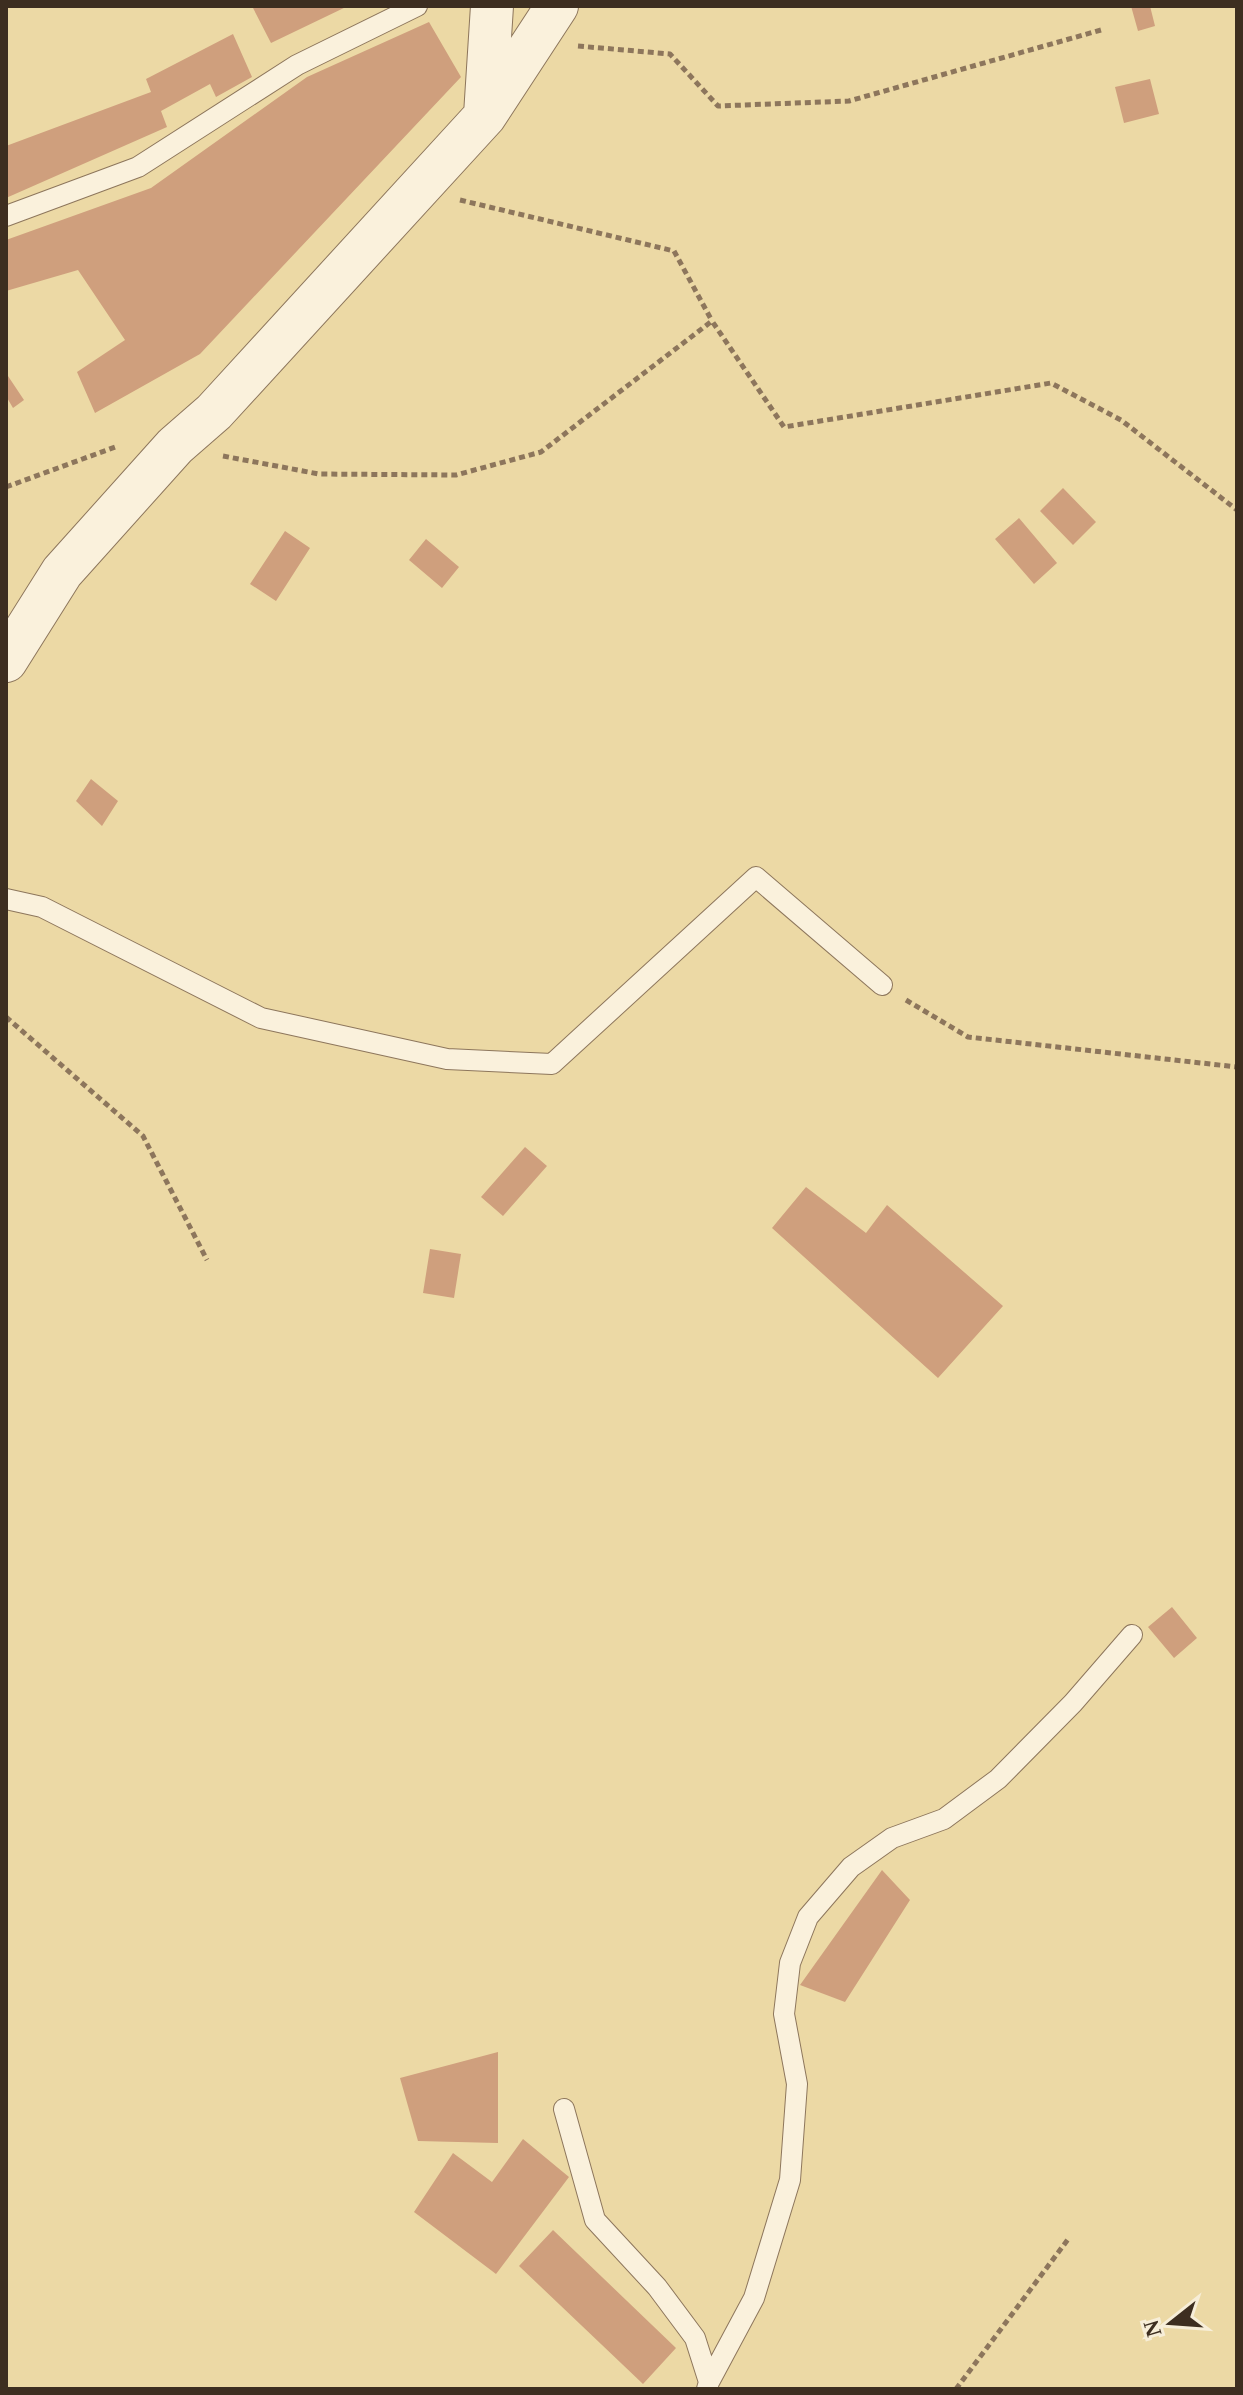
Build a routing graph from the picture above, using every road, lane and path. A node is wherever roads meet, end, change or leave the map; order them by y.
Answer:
1 (417, 6) edge
2 (492, 6) edge
3 (557, 6) edge
4 (1101, 30) dead end
5 (533, 42) junction
6 (485, 116) junction
7 (419, 190) junction
8 (6, 216) edge
9 (712, 321) junction
10 (125, 444) dead end
11 (175, 446) junction
12 (6, 487) edge
13 (1237, 510) edge
14 (6, 661) edge
15 (6, 899) edge
16 (882, 985) joint
17 (6, 1017) edge
18 (1237, 1067) edge
19 (207, 1260) dead end
20 (1132, 1635) dead end
21 (564, 2109) dead end
22 (1069, 2238) dead end
23 (708, 2386) edge
24 (956, 2389) edge

1 - 8 lane
2 - 6 street
3 - 5 street
4 - 5 path
5 - 6 street
6 - 7 street
7 - 9 path
7 - 11 street
9 - 11 path
9 - 13 path
10 - 12 path
11 - 14 street
15 - 16 lane
16 - 18 path
17 - 19 path
20 - 23 lane
21 - 23 lane
22 - 24 path

